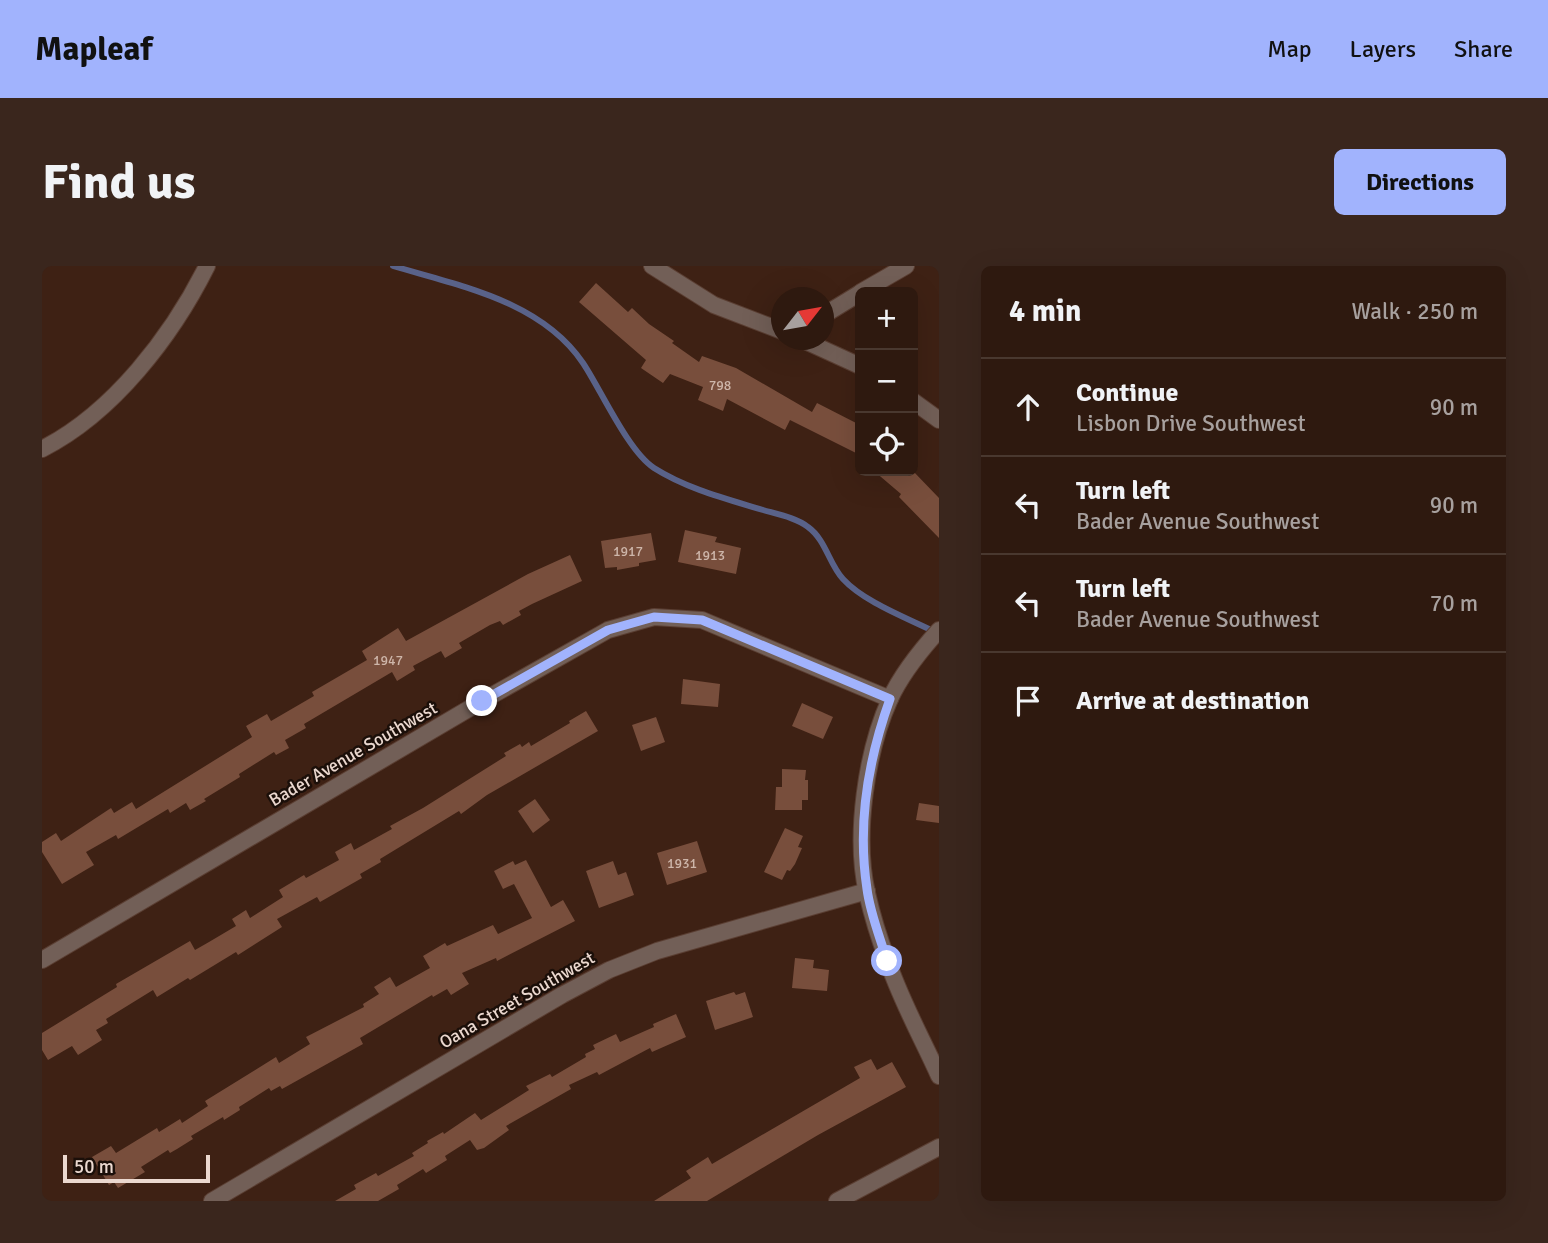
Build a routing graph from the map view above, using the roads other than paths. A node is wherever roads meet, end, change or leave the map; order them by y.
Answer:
1 (207, 266) edge
2 (652, 266) edge
3 (906, 266) edge
4 (871, 287) edge
5 (855, 297) edge
6 (834, 309) edge
7 (771, 327) edge
8 (825, 350) edge
9 (855, 364) edge
10 (918, 404) edge
11 (939, 419) edge
12 (42, 449) edge
13 (939, 630) edge
14 (890, 699) junction
15 (867, 891) junction
16 (42, 960) edge
17 (939, 1076) edge
18 (939, 1147) edge
19 (212, 1201) edge
20 (837, 1201) edge

1 - 12 street
2 - 7 street
3 - 4 street
5 - 6 street
8 - 9 street
10 - 11 street
13 - 14 street
14 - 15 street
14 - 16 street, Bader Avenue Southwest
15 - 17 street
15 - 19 street, Oana Street Southwest
18 - 20 street

